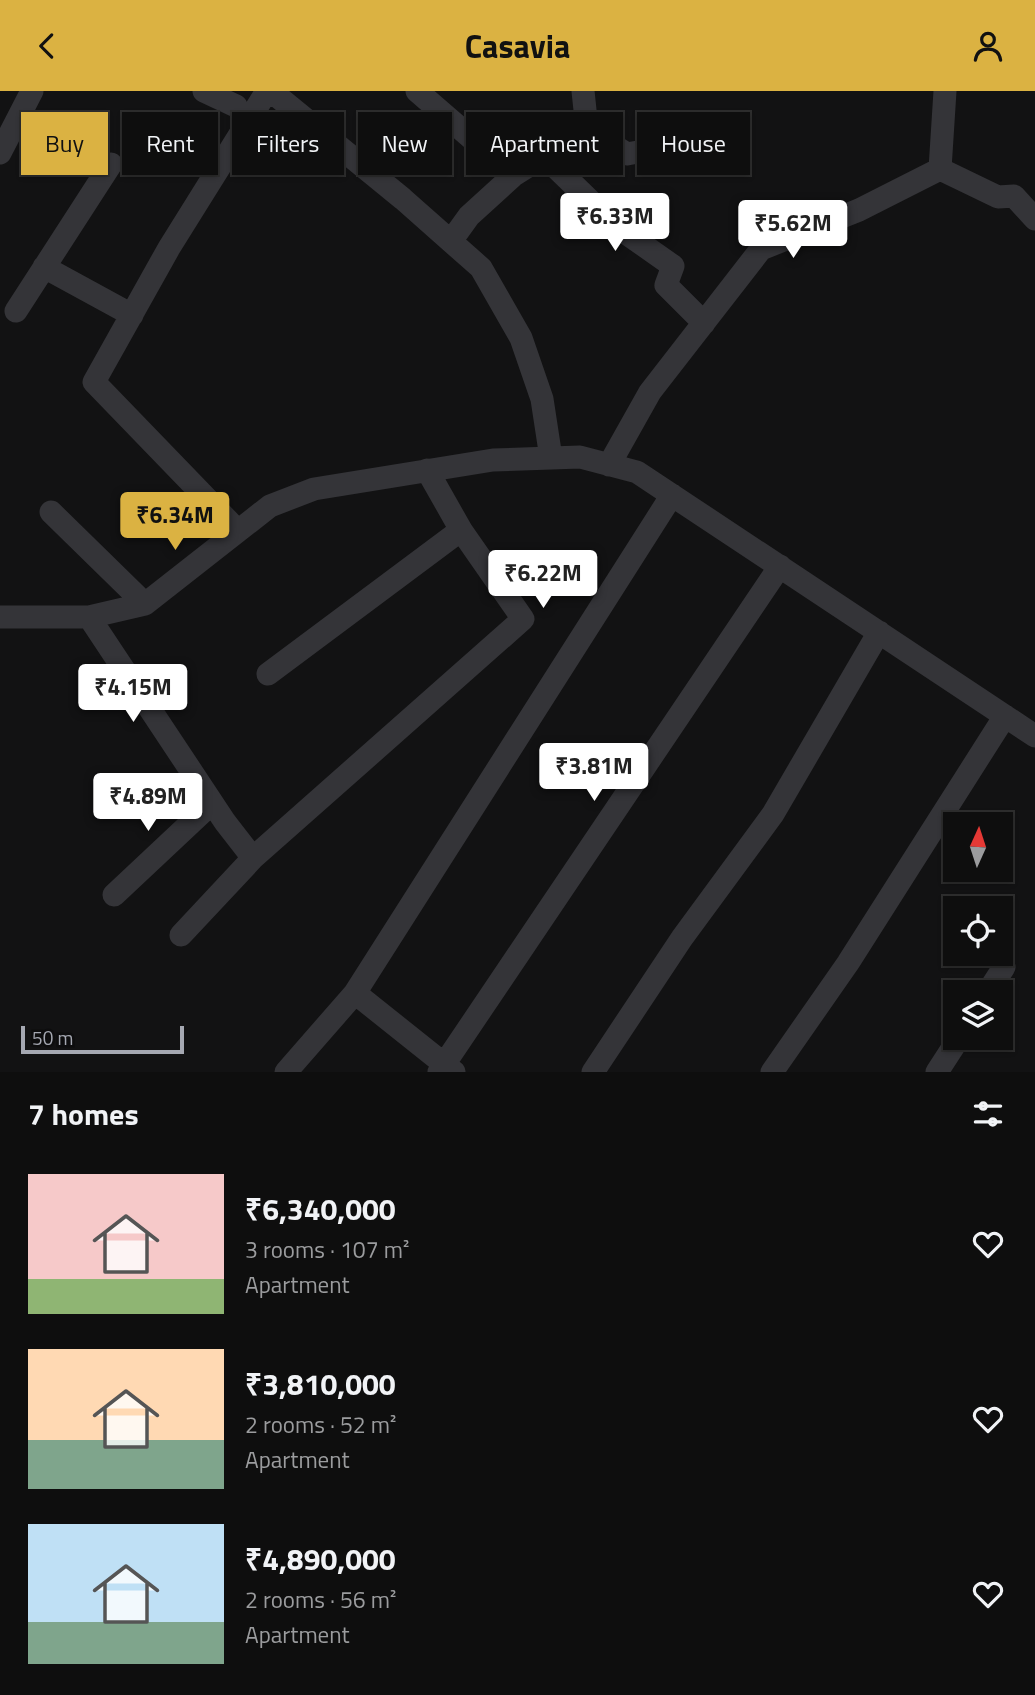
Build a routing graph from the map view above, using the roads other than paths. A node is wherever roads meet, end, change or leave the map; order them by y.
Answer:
1 (32, 91) edge
2 (204, 91) edge
3 (269, 91) edge
4 (417, 91) edge
5 (944, 91) edge
6 (581, 92) edge
7 (236, 106) dead end
8 (584, 112) edge
9 (466, 133) edge
10 (0, 153) edge
11 (111, 164) dead end
12 (940, 169) junction
13 (514, 175) edge
14 (564, 175) edge
15 (1035, 219) edge
16 (451, 241) junction
17 (44, 267) junction
18 (16, 311) dead end
19 (131, 315) junction
20 (704, 323) junction
21 (551, 458) junction
22 (609, 465) junction
23 (427, 471) junction
24 (672, 495) junction
25 (51, 512) dead end
26 (461, 530) junction
27 (238, 531) junction
28 (779, 566) junction
29 (145, 604) junction
30 (0, 617) edge
31 (89, 617) junction
32 (879, 632) junction
33 (268, 674) dead end
34 (1005, 716) junction
35 (1035, 736) edge
36 (212, 803) junction
37 (253, 858) junction
38 (114, 895) dead end
39 (181, 935) dead end
40 (1004, 967) dead end
41 (996, 980) edge
42 (355, 993) junction
43 (951, 1050) edge
44 (446, 1070) edge
45 (286, 1072) edge
46 (593, 1072) edge
47 (772, 1072) edge
48 (937, 1072) edge

1 - 10 street
2 - 7 street
3 - 16 street
3 - 19 street
4 - 9 street
5 - 12 street
6 - 8 street
11 - 17 street
12 - 15 street
12 - 20 street
13 - 16 street
14 - 20 street
16 - 21 street
17 - 18 street
17 - 19 street
19 - 27 street
20 - 22 street
21 - 22 street
21 - 23 street
22 - 24 street
23 - 26 street
23 - 27 street
24 - 28 street
24 - 42 street
25 - 29 street
26 - 33 street
26 - 37 street
27 - 29 street
28 - 32 street
28 - 44 street
29 - 31 street
30 - 31 street
31 - 36 street
32 - 34 street
32 - 46 street
34 - 35 street
34 - 47 street
36 - 37 street
36 - 38 street
37 - 39 street
40 - 41 street
42 - 44 street
42 - 45 street
43 - 48 street

